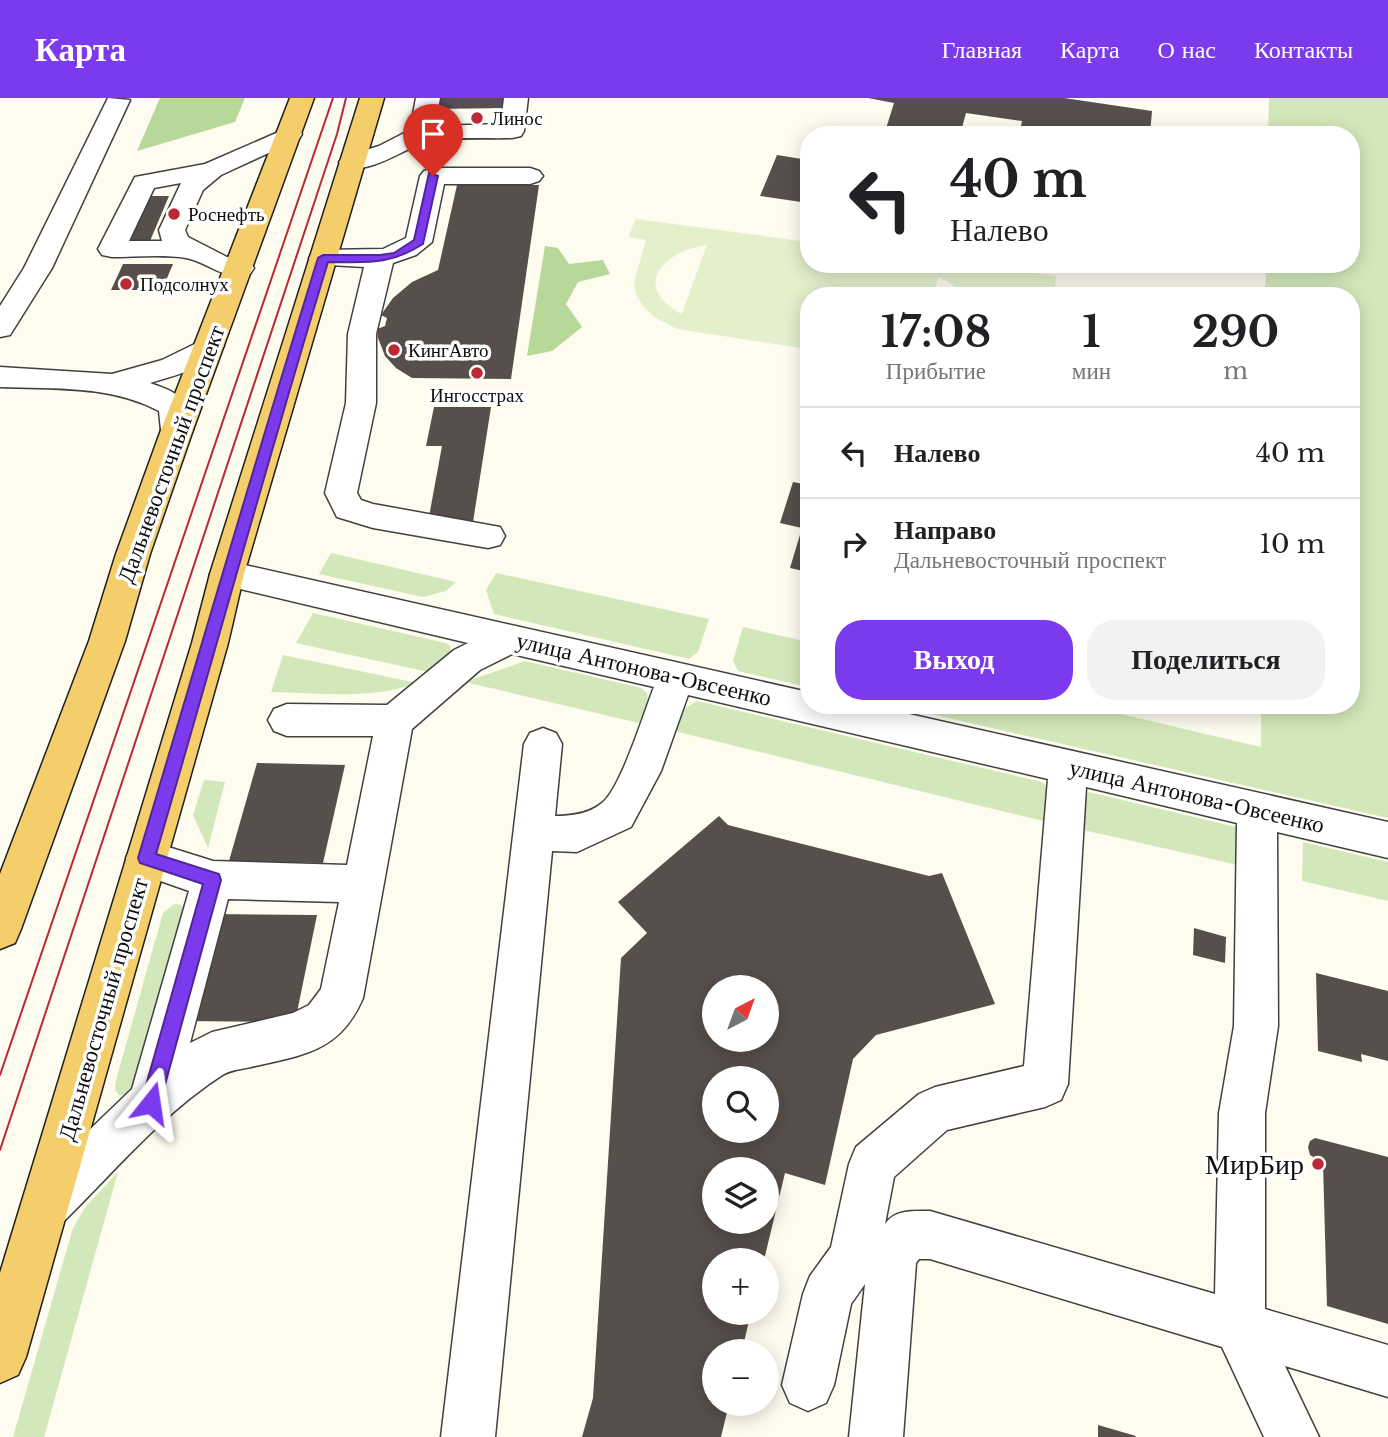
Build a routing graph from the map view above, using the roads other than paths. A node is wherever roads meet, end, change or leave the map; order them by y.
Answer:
1 (302, 98) edge
2 (372, 98) edge
3 (428, 98) edge
4 (516, 98) edge
5 (118, 100) edge
6 (290, 134) junction
7 (422, 134) junction
8 (352, 162) junction
9 (212, 170) junction
10 (530, 176) dead end
11 (193, 250) junction
12 (323, 258) junction
13 (380, 258) junction
14 (240, 268) junction
15 (0, 328) edge
16 (209, 346) junction
17 (0, 377) edge
18 (112, 384) junction
19 (177, 430) junction
20 (488, 536) dead end
21 (227, 574) junction
22 (511, 638) junction
23 (676, 676) junction
24 (800, 704) edge
25 (842, 714) edge
26 (287, 720) dead end
27 (395, 721) junction
28 (543, 744) dead end
29 (1068, 766) junction
30 (1257, 810) junction
31 (533, 834) junction
32 (1388, 840) edge
33 (146, 858) junction
34 (213, 880) junction
35 (363, 884) junction
36 (0, 929) edge
37 (151, 1103) junction
38 (47, 1204) junction
39 (1240, 1329) junction
40 (0, 1357) edge
41 (1388, 1371) edge
42 (808, 1385) dead end
43 (468, 1437) edge
44 (876, 1437) edge
45 (1292, 1437) edge

1 - 6 main road, Дальневосточный проспект
2 - 8 main road, Дальневосточный проспект
3 - 7 street
4 - 7 street
5 - 15 street
6 - 9 street
6 - 14 main road, Дальневосточный проспект
7 - 8 street
8 - 12 main road, Дальневосточный проспект
9 - 11 street
9 - 11 street
10 - 13 street
11 - 14 street
12 - 13 street
12 - 21 main road, Дальневосточный проспект
13 - 20 street
14 - 16 main road, Дальневосточный проспект
16 - 18 street
16 - 19 main road, Дальневосточный проспект
17 - 18 street
18 - 19 street
19 - 36 main road, Дальневосточный проспект
21 - 22 street, улица Антонова-Овсеенко
21 - 33 main road, Дальневосточный проспект
22 - 23 street, улица Антонова-Овсеенко
22 - 27 street
23 - 24 street, улица Антонова-Овсеенко
23 - 31 street
25 - 29 street, улица Антонова-Овсеенко
26 - 27 street
27 - 35 street
28 - 31 street
29 - 30 street, улица Антонова-Овсеенко
29 - 42 street
30 - 32 street, улица Антонова-Овсеенко
30 - 39 street
31 - 43 street
33 - 34 street
33 - 38 main road, Дальневосточный проспект
34 - 35 street
34 - 37 street
35 - 37 street
37 - 38 street
38 - 40 main road, Дальневосточный проспект
39 - 41 street
39 - 44 street
39 - 45 street

